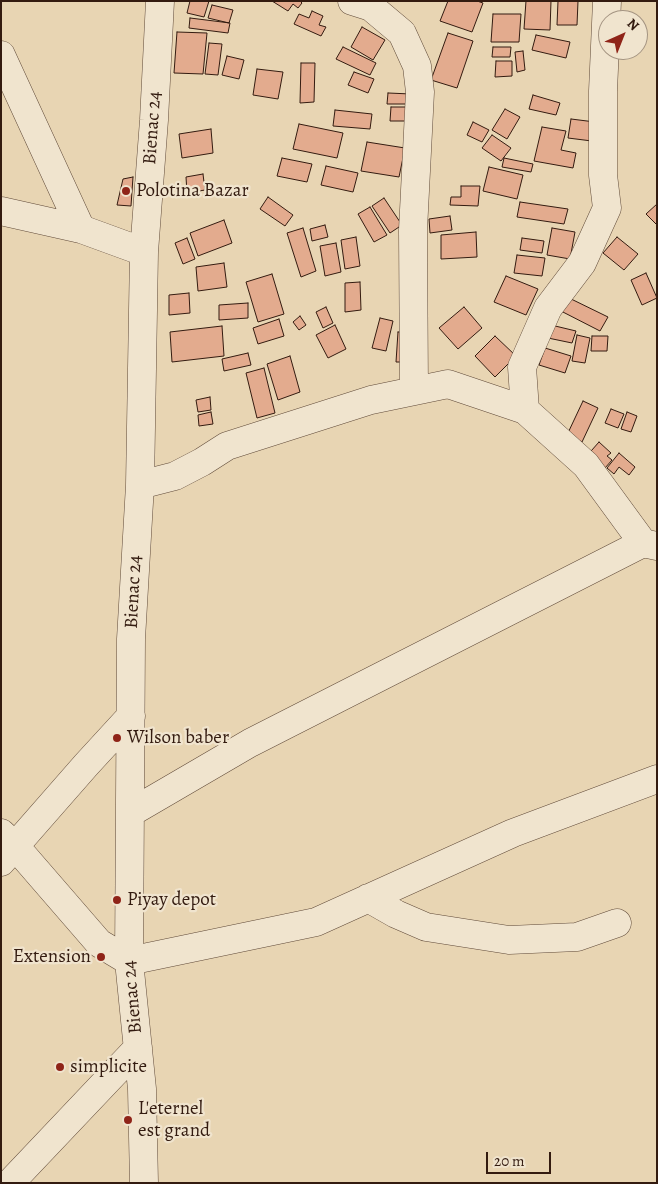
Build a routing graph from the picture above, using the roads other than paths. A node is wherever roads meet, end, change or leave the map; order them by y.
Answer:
1 (160, 1) edge
2 (352, 1) edge
3 (607, 1) edge
4 (1, 55) edge
5 (1, 211) edge
6 (81, 229) junction
7 (144, 252) junction
8 (414, 391) junction
9 (525, 410) junction
10 (140, 485) junction
11 (650, 545) edge
12 (131, 716) junction
13 (657, 779) edge
14 (130, 813) junction
15 (6, 847) edge
16 (368, 898) junction
17 (617, 923) dead end
18 (130, 961) junction
19 (138, 1048) junction
20 (10, 1183) edge
21 (144, 1183) edge

1 - 7 street, Bienac 24
2 - 8 street
3 - 9 street
4 - 6 street
5 - 6 street
6 - 7 street
7 - 10 street, Bienac 24
8 - 9 street
8 - 10 street
9 - 11 street
10 - 12 street, Bienac 24
11 - 14 street
12 - 14 street, Bienac 24
12 - 15 street
13 - 16 street
14 - 18 street, Bienac 24
15 - 18 street
16 - 17 street
16 - 18 street
18 - 19 street, Bienac 24
19 - 20 street
19 - 21 street, Bienac 24

